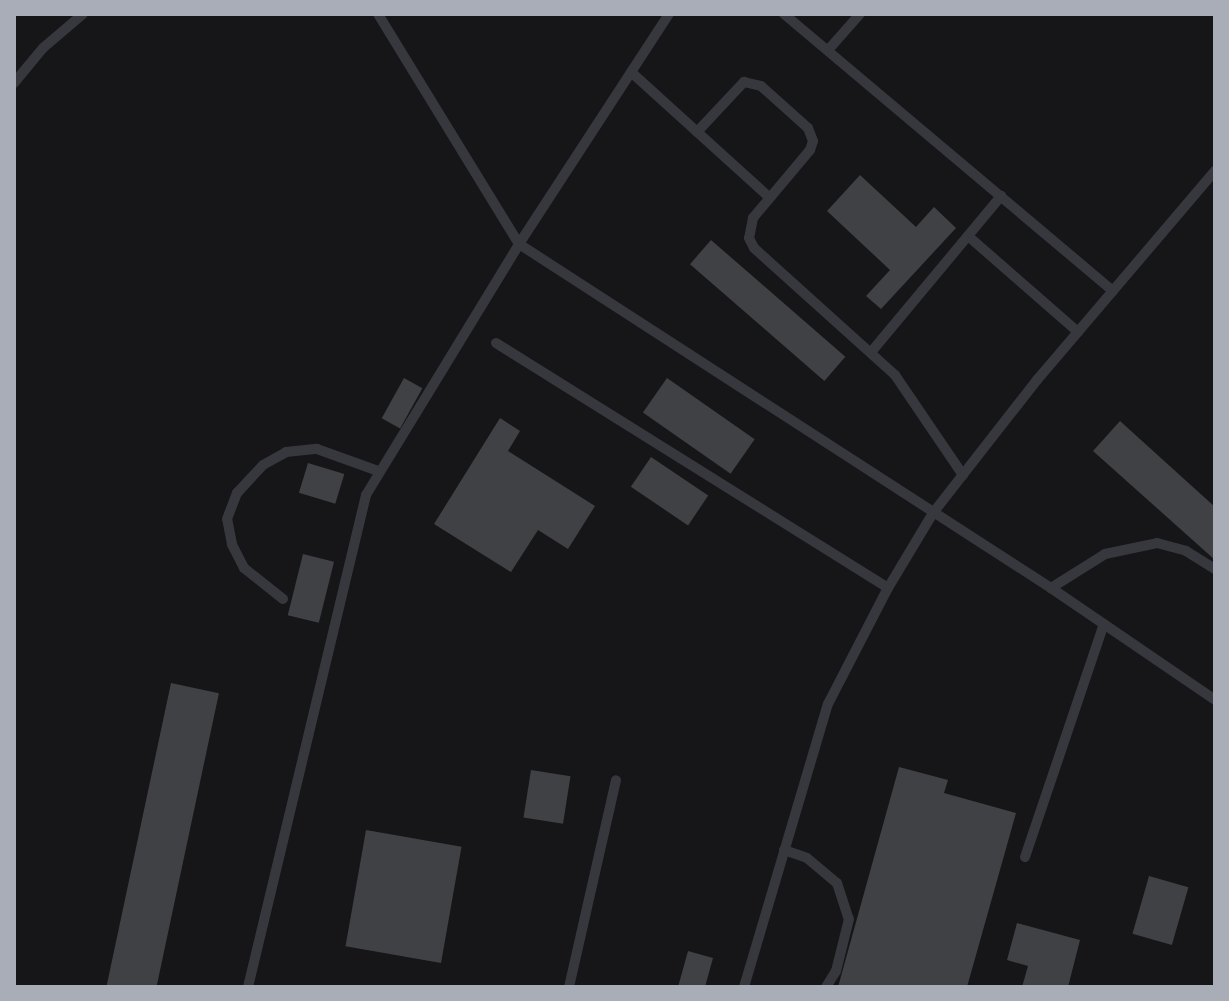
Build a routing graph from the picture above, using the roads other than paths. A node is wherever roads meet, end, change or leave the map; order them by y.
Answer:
1 (83, 14) edge
2 (378, 14) edge
3 (669, 14) edge
4 (784, 14) edge
5 (860, 14) edge
6 (829, 49) junction
7 (631, 72) junction
8 (14, 83) edge
9 (697, 132) junction
10 (1215, 171) edge
11 (1001, 196) junction
12 (769, 197) junction
13 (968, 236) junction
14 (519, 244) junction
15 (1113, 291) junction
16 (1078, 332) junction
17 (496, 343) dead end
18 (872, 351) junction
19 (378, 471) junction
20 (963, 475) junction
21 (933, 513) junction
22 (1215, 569) edge
23 (888, 588) junction
24 (1051, 588) junction
25 (283, 599) dead end
26 (1104, 624) junction
27 (1215, 700) edge
28 (616, 780) dead end
29 (784, 850) junction
30 (1025, 857) dead end
31 (248, 987) edge
32 (569, 987) edge
33 (744, 987) edge
34 (826, 987) edge

1 - 8 lane
2 - 14 lane
3 - 7 lane
4 - 6 lane
5 - 6 lane
6 - 11 lane
7 - 9 lane
7 - 14 lane
9 - 12 lane
9 - 12 lane
10 - 15 lane
11 - 13 lane
11 - 15 lane
12 - 18 lane
13 - 16 lane
13 - 18 lane
14 - 19 lane
14 - 21 lane
15 - 16 lane
16 - 20 lane
17 - 23 lane
18 - 20 lane
19 - 25 lane
19 - 31 lane
20 - 21 lane
21 - 23 lane
21 - 24 lane
22 - 24 lane
23 - 29 lane
24 - 26 lane
26 - 27 lane
26 - 30 lane
28 - 32 lane
29 - 33 lane
29 - 34 lane

